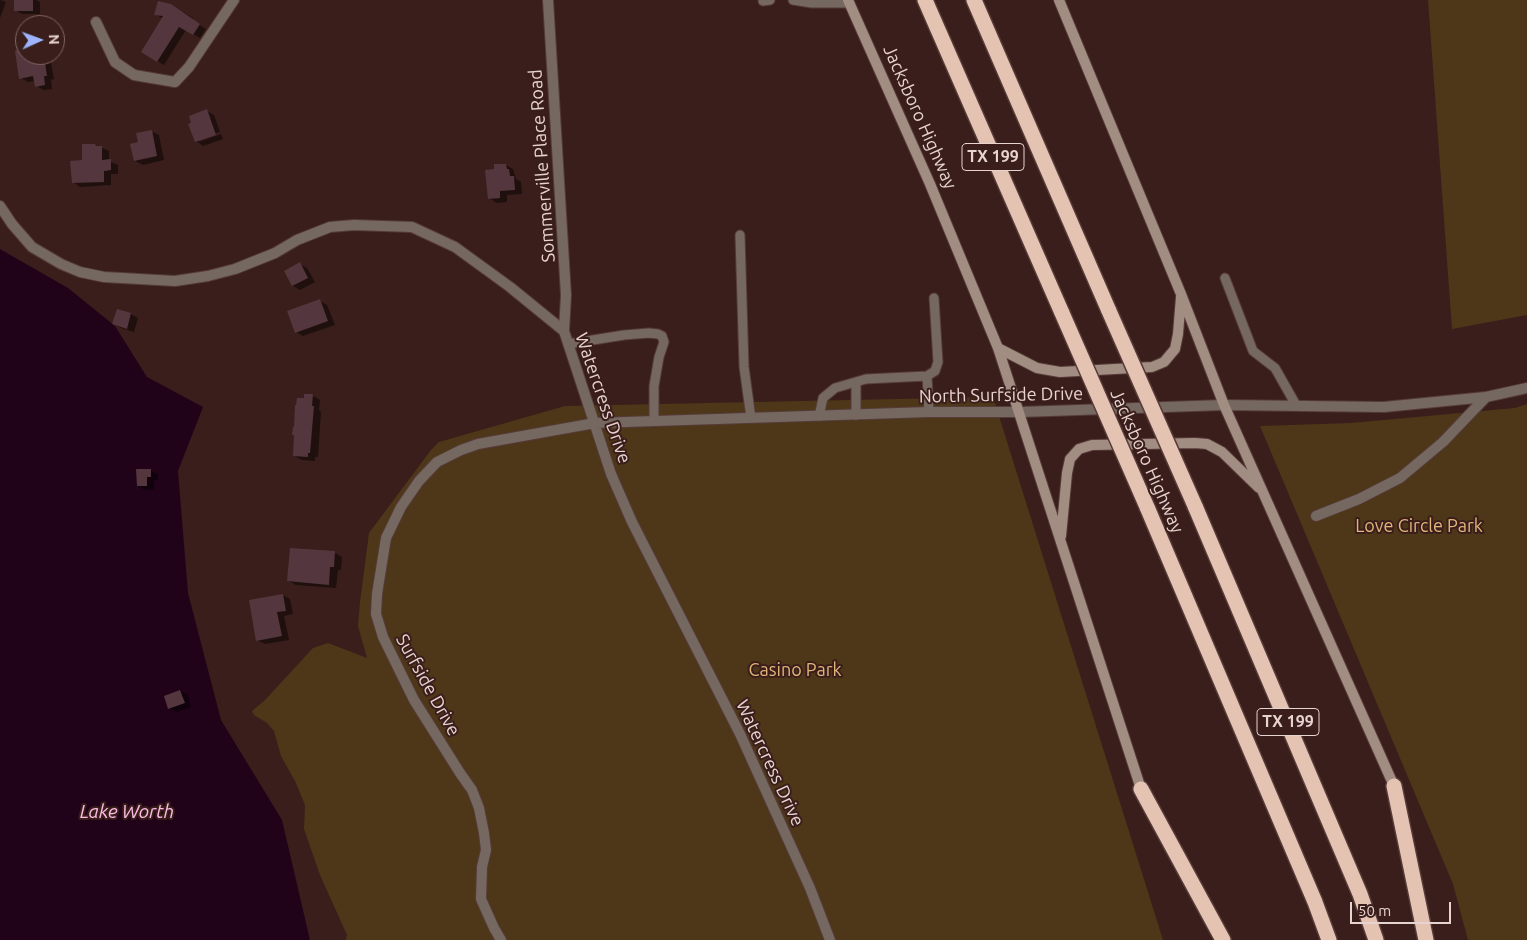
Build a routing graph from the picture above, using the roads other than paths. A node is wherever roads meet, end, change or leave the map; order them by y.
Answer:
1 (234, 0) edge
2 (548, 0) edge
3 (794, 0) edge
4 (925, 0) edge
5 (974, 0) edge
6 (1059, 0) edge
7 (849, 2) edge
8 (96, 22) dead end
9 (0, 206) edge
10 (740, 235) dead end
11 (1225, 278) dead end
12 (1181, 294) junction
13 (934, 298) dead end
14 (564, 331) junction
15 (568, 344) junction
16 (998, 348) junction
17 (927, 376) junction
18 (856, 382) junction
19 (1527, 388) edge
20 (1486, 397) junction
21 (1224, 405) junction
22 (1296, 405) junction
23 (928, 412) junction
24 (1020, 412) junction
25 (856, 415) junction
26 (819, 416) junction
27 (751, 418) junction
28 (654, 421) junction
29 (595, 423) junction
30 (1263, 493) junction
31 (1316, 516) dead end
32 (1061, 540) junction
33 (1394, 786) joint
34 (1141, 789) joint
35 (501, 940) edge
36 (830, 940) edge
37 (1223, 940) edge
38 (1329, 940) edge
39 (1376, 940) edge
40 (1426, 940) edge

1 - 8 street
2 - 14 street, Sommerville Place Road
3 - 7 lane
4 - 38 highway, Jacksboro Highway / TX 199, bridge
5 - 39 highway, Jacksboro Highway / TX 199, bridge
6 - 12 main road
7 - 16 main road, Jacksboro Highway
9 - 14 street, Watercress Drive
10 - 27 lane
11 - 22 lane
12 - 16 main road
12 - 21 main road
13 - 17 lane
14 - 15 street, Watercress Drive
15 - 28 lane
15 - 29 street, Watercress Drive
16 - 24 main road, Jacksboro Highway
17 - 18 lane
17 - 23 lane
18 - 25 lane
18 - 26 lane
19 - 20 street, North Surfside Drive
20 - 22 street, North Surfside Drive
20 - 31 street
21 - 22 street, North Surfside Drive
21 - 24 street, North Surfside Drive
21 - 30 main road
23 - 24 street, North Surfside Drive
23 - 25 street, North Surfside Drive
24 - 32 main road, Jacksboro Highway
25 - 26 street, North Surfside Drive
26 - 27 street, North Surfside Drive
27 - 28 street, North Surfside Drive
28 - 29 street, North Surfside Drive
29 - 35 street, Surfside Drive
29 - 36 street, Watercress Drive
30 - 32 main road
30 - 33 main road
32 - 34 main road, Jacksboro Highway
33 - 40 highway
34 - 37 highway

